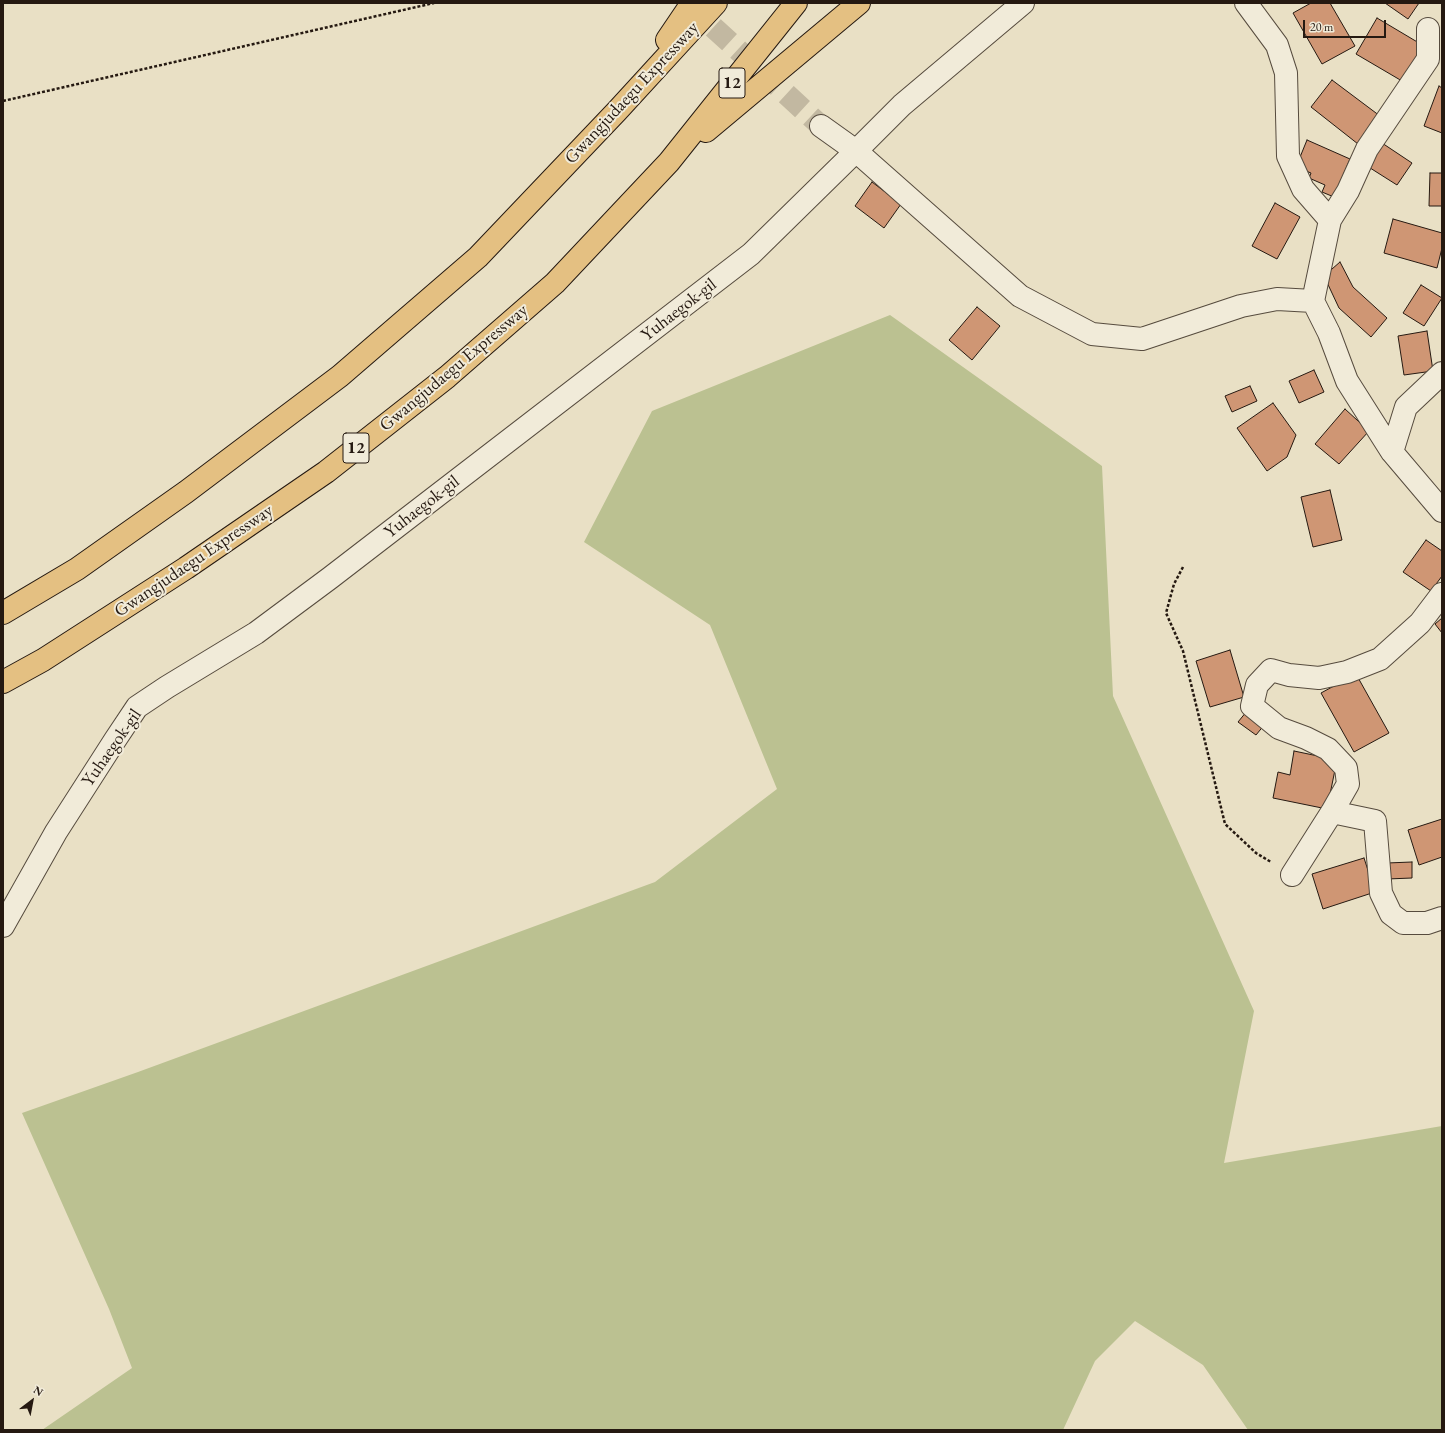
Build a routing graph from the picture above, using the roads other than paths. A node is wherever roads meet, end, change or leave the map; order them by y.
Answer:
1 (692, 3) edge
2 (704, 3) edge
3 (716, 3) edge
4 (796, 3) edge
5 (807, 3) edge
6 (859, 3) edge
7 (1022, 3) edge
8 (1246, 3) edge
9 (1428, 30) dead end
10 (618, 111) junction
11 (821, 126) tunnel mouth
12 (856, 151) junction
13 (668, 162) junction
14 (1330, 220) junction
15 (1313, 301) junction
16 (1442, 373) edge
17 (1392, 452) junction
18 (1442, 511) edge
19 (1442, 594) edge
20 (3, 613) edge
21 (3, 682) edge
22 (1332, 812) junction
23 (1292, 875) road end
24 (1442, 918) edge
25 (3, 926) edge

1 - 10 highway
2 - 10 highway
3 - 10 highway, Gwangjudaegu Expressway
4 - 13 highway, Gwangjudaegu Expressway / 12
5 - 13 highway
6 - 13 highway
7 - 12 street, Yuhaegok-gil
8 - 14 street
9 - 14 street
10 - 20 highway, Gwangjudaegu Expressway
11 - 12 street
12 - 15 street
12 - 25 street, Yuhaegok-gil
13 - 21 highway, Gwangjudaegu Expressway / 12
14 - 15 street
15 - 17 street
16 - 17 street
17 - 18 street
19 - 22 street
22 - 23 street
22 - 24 street

